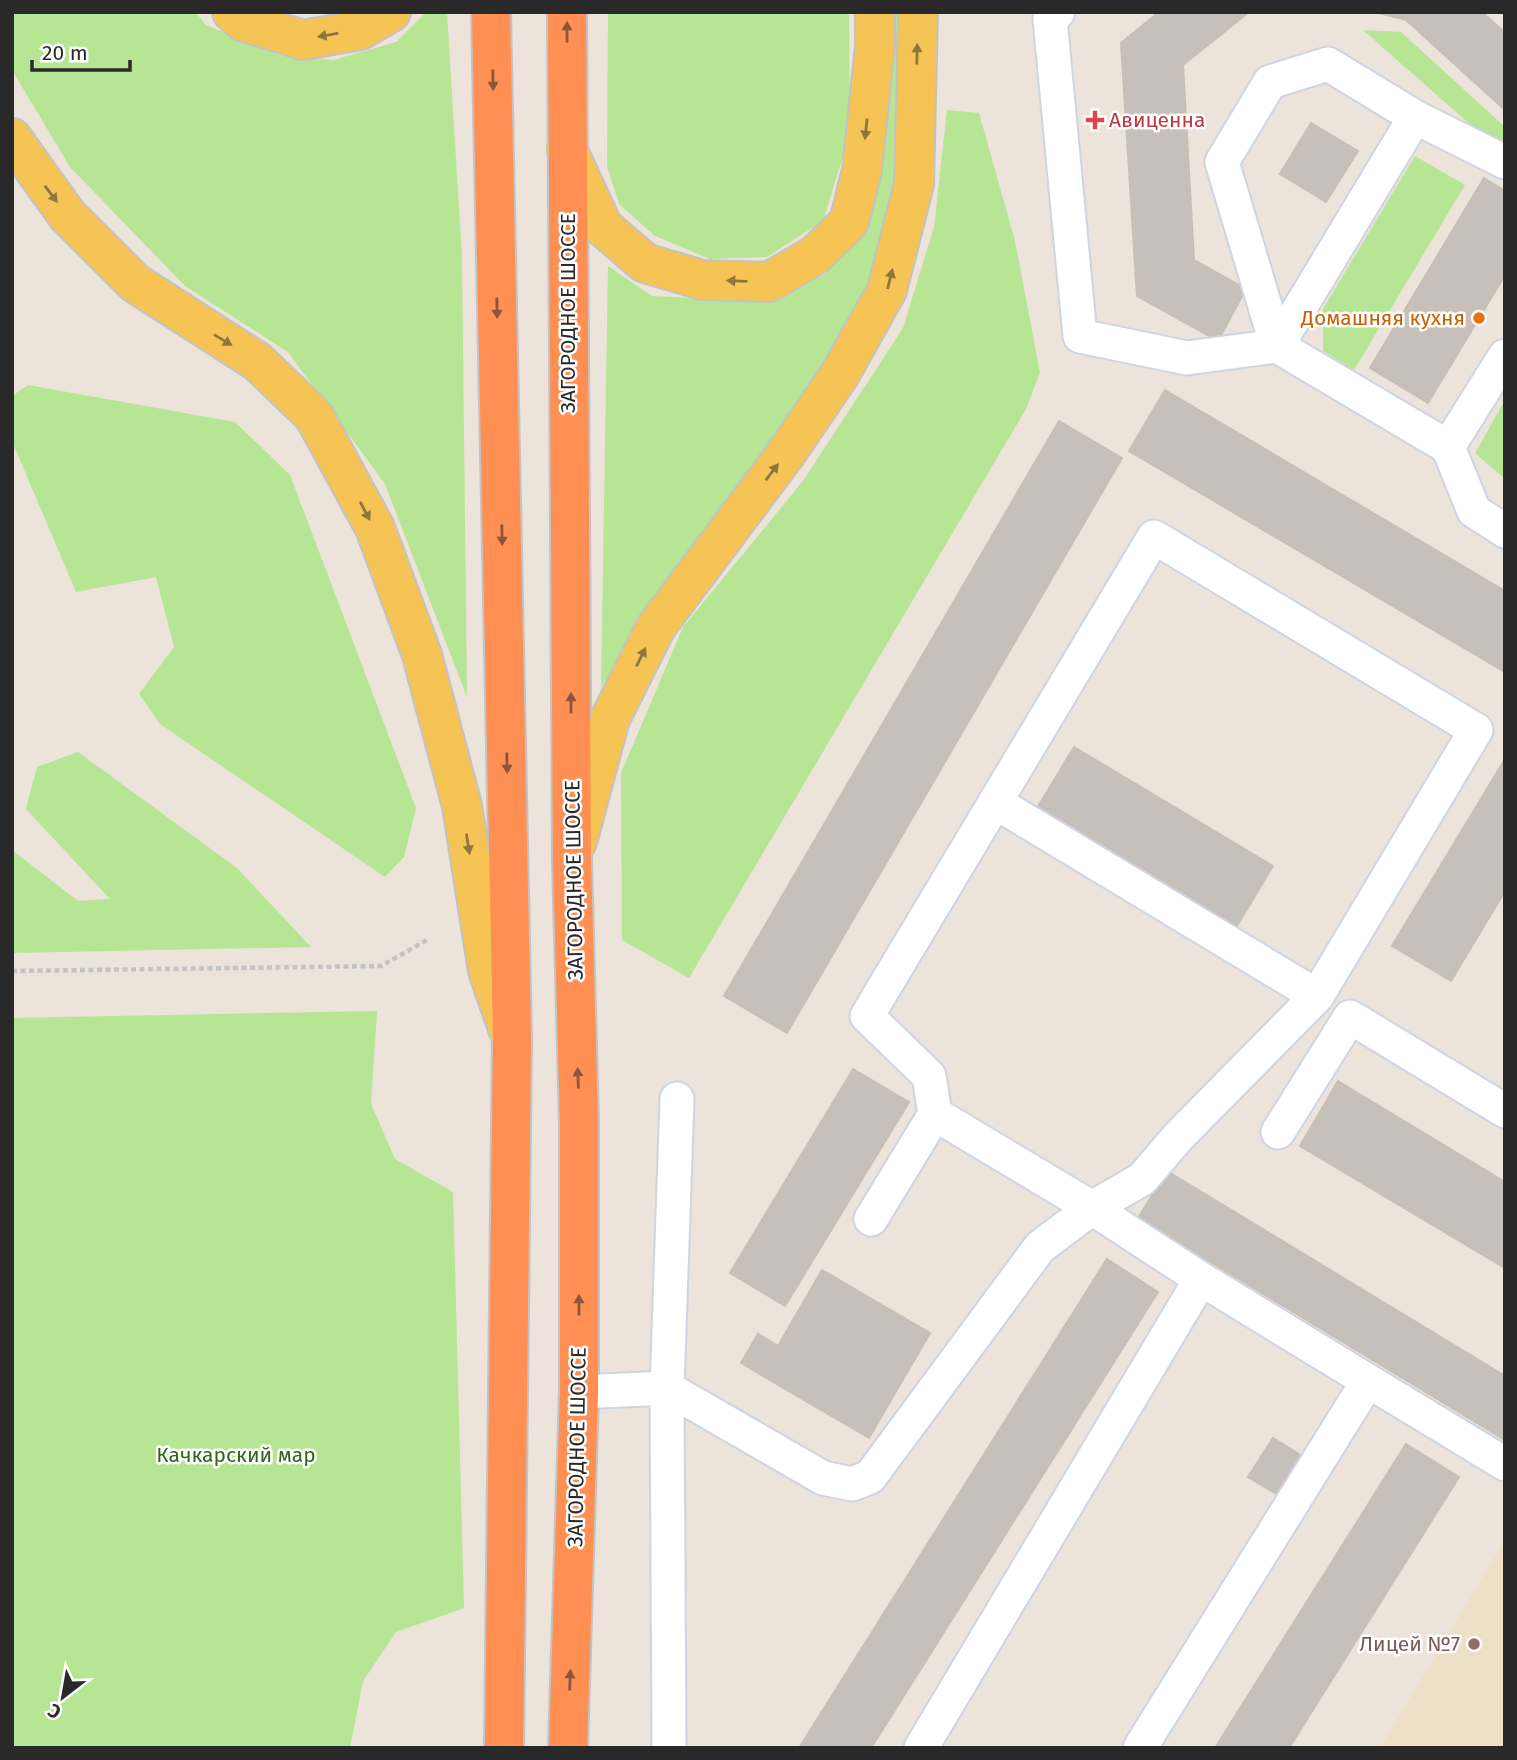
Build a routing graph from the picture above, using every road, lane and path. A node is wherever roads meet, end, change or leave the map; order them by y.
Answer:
1 (232, 12) edge
2 (391, 12) edge
3 (491, 12) edge
4 (567, 12) edge
5 (875, 12) edge
6 (918, 12) edge
7 (1058, 12) edge
8 (1415, 117) junction
9 (12, 138) edge
10 (567, 149) junction
11 (1505, 162) edge
12 (1277, 346) junction
13 (1505, 356) edge
14 (1448, 447) junction
15 (1505, 531) edge
16 (995, 802) junction
17 (572, 861) junction
18 (427, 940) dead end
19 (12, 971) edge
20 (1317, 996) junction
21 (512, 1040) junction
22 (677, 1099) dead end
23 (1505, 1111) edge
24 (935, 1114) junction
25 (1278, 1132) dead end
26 (1092, 1208) junction
27 (871, 1219) dead end
28 (1201, 1279) junction
29 (1368, 1381) junction
30 (667, 1388) junction
31 (579, 1392) junction
32 (1505, 1464) edge
33 (504, 1748) edge
34 (568, 1748) edge
35 (669, 1748) edge
36 (921, 1748) edge
37 (1140, 1748) edge

2 -> 1 main road
3 -> 21 highway
10 -> 4 highway, ЗАГОРОДНОЕ ШОССЕ
5 -> 10 main road
17 -> 6 main road
7 - 12 lane
8 - 11 lane
8 - 12 lane
8 - 12 lane
9 -> 21 main road
17 -> 10 highway, ЗАГОРОДНОЕ ШОССЕ
12 - 14 lane
13 - 14 lane
14 - 15 lane
16 - 20 lane
16 - 20 lane
16 - 24 lane
31 -> 17 highway, ЗАГОРОДНОЕ ШОССЕ
18 - 19 path
20 - 26 lane
21 - 33 highway
22 - 30 lane
23 - 25 lane
24 - 26 lane
24 - 27 lane
26 - 28 lane
26 - 30 lane
28 - 29 lane
28 - 36 lane
29 - 32 lane
29 - 37 lane
30 - 31 lane
30 - 35 lane
34 -> 31 highway, ЗАГОРОДНОЕ ШОССЕ

